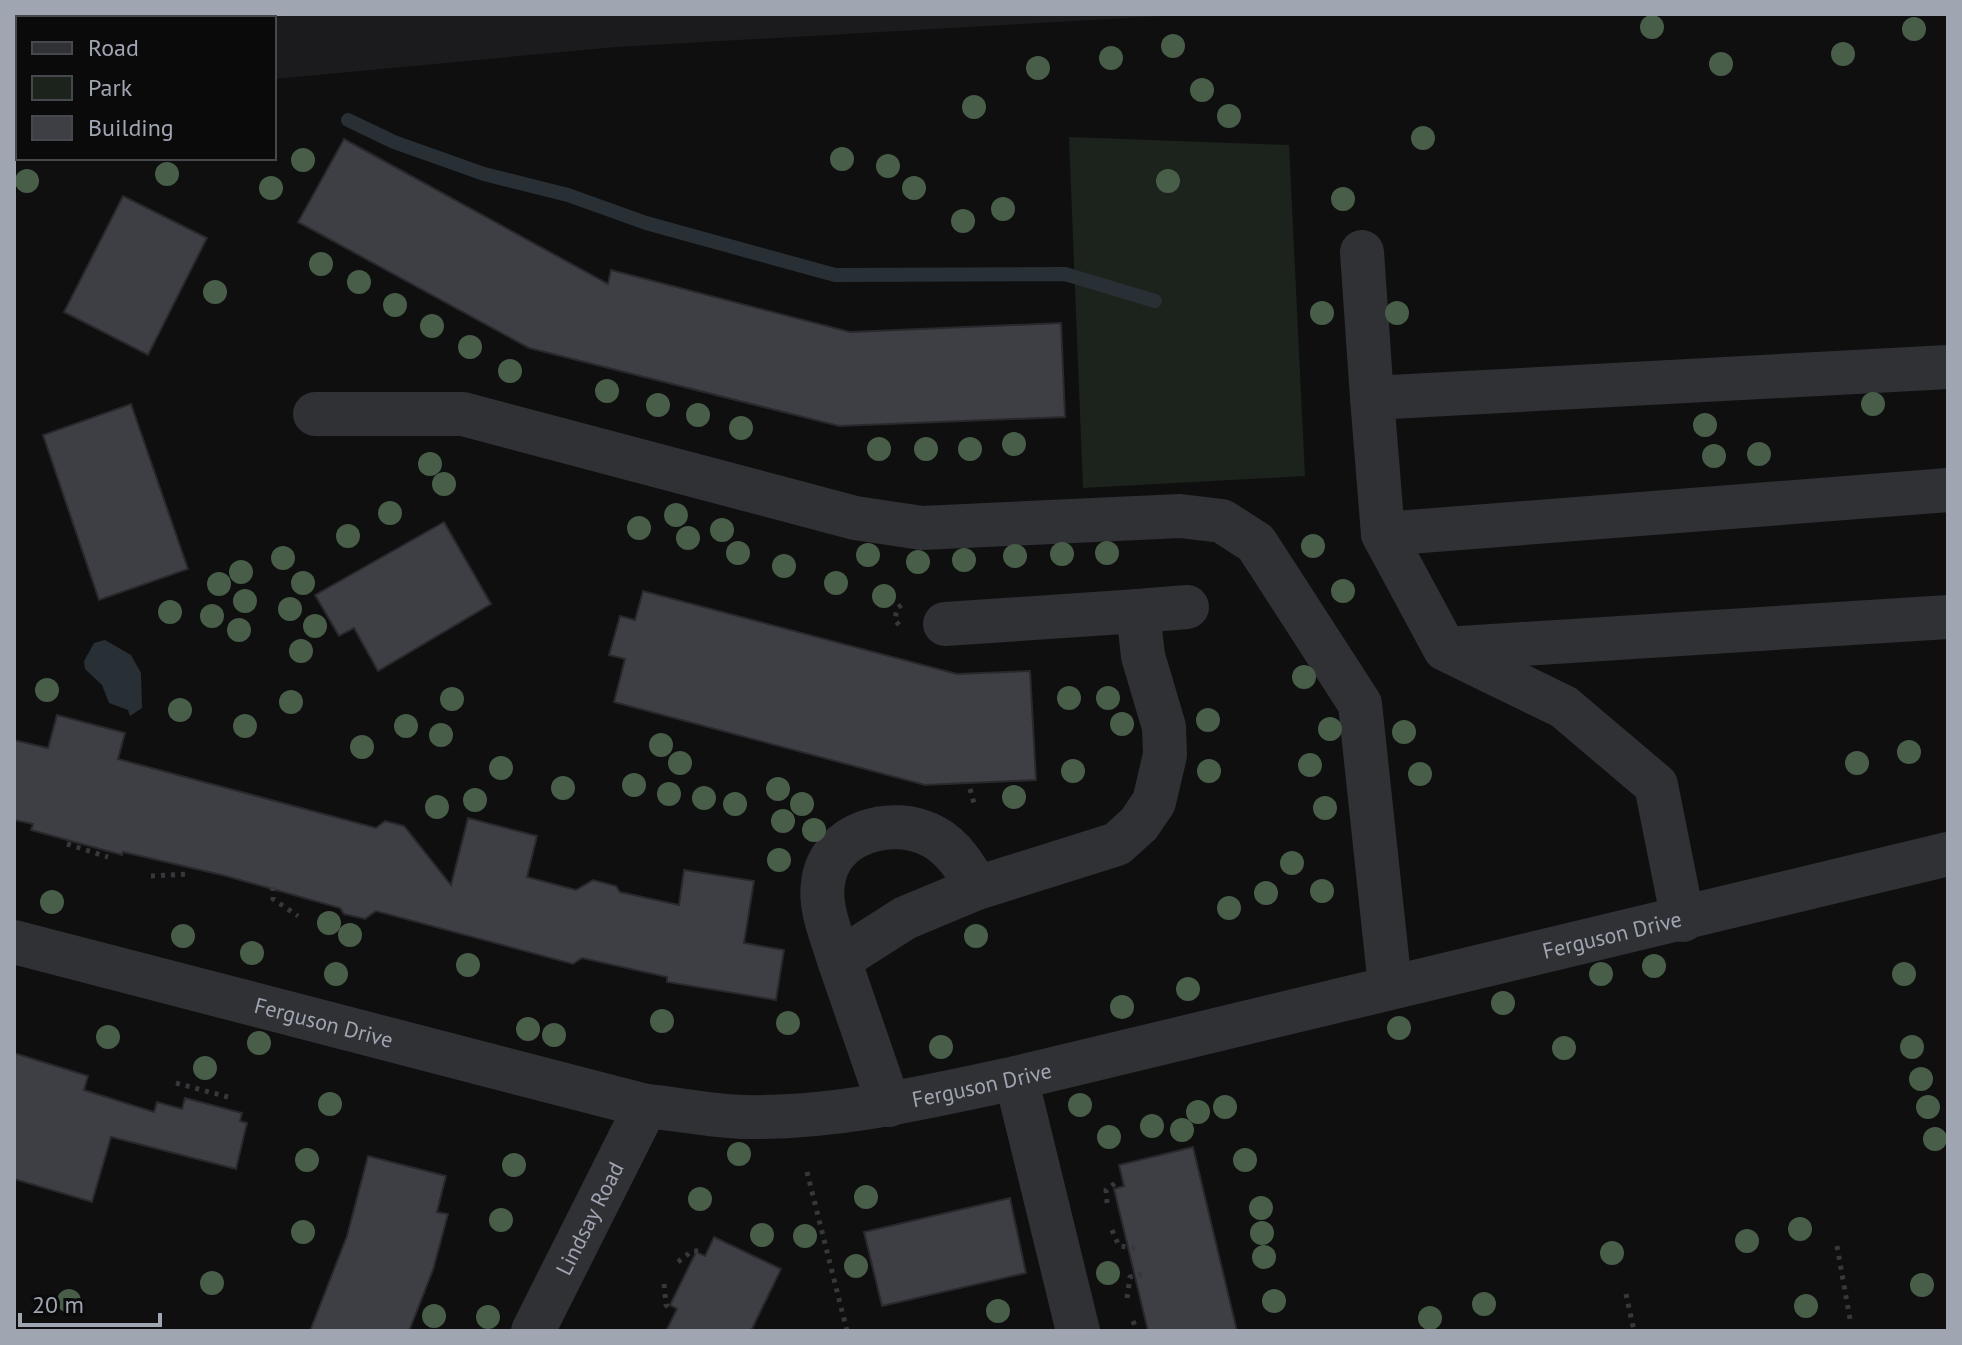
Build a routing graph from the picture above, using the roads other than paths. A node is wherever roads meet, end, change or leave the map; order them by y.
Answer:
1 (1362, 252) dead end
2 (1948, 367) edge
3 (1372, 398) junction
4 (315, 414) dead end
5 (1948, 490) edge
6 (1383, 534) junction
7 (1187, 607) dead end
8 (1138, 611) junction
9 (1948, 617) edge
10 (945, 624) dead end
11 (1445, 649) junction
12 (1948, 854) edge
13 (977, 888) junction
14 (1683, 920) junction
15 (14, 942) edge
16 (839, 960) junction
17 (1390, 986) junction
18 (1016, 1078) junction
19 (889, 1105) junction
20 (646, 1106) junction
21 (533, 1331) edge
22 (1078, 1331) edge

1 - 3 street
2 - 3 street
3 - 6 street
4 - 17 street
5 - 6 street
6 - 11 street
7 - 8 street
8 - 10 street
8 - 13 street
9 - 11 street
11 - 14 street
12 - 14 street, Ferguson Drive
13 - 16 street
13 - 16 street
14 - 17 street, Ferguson Drive
15 - 20 street, Ferguson Drive
16 - 19 street
17 - 18 street, Ferguson Drive
18 - 19 street, Ferguson Drive
18 - 22 street
19 - 20 street, Ferguson Drive
20 - 21 street, Lindsay Road

